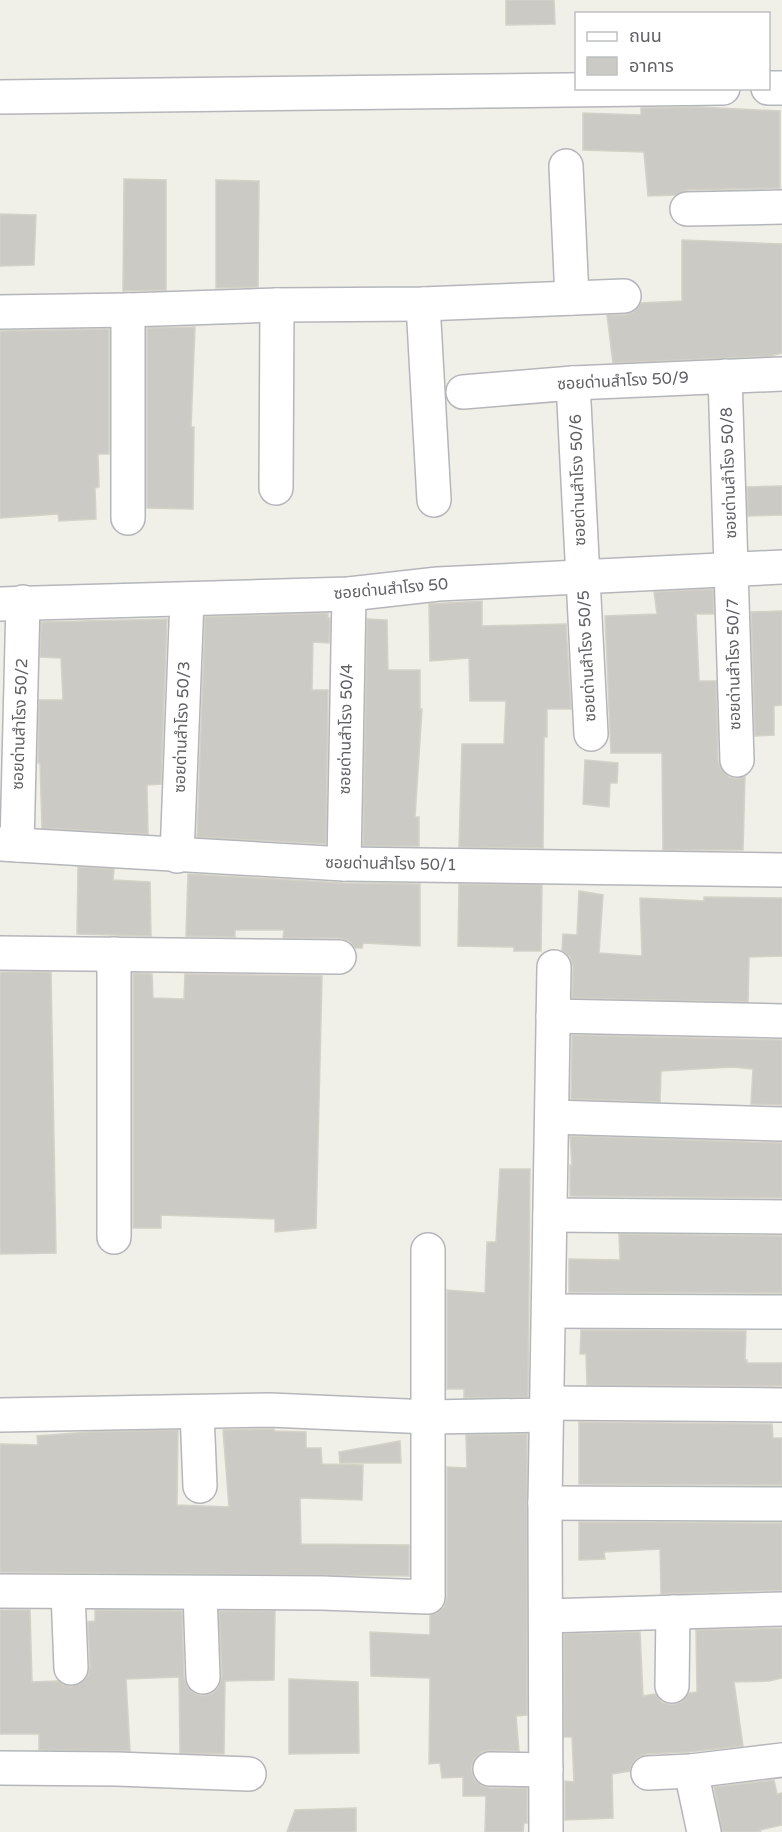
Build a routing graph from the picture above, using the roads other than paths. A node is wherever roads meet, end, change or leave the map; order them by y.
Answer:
1 (575, 90) edge
2 (0, 97) edge
3 (566, 166) dead end
4 (782, 207) edge
5 (687, 209) dead end
6 (624, 296) dead end
7 (572, 298) junction
8 (423, 304) junction
9 (277, 305) junction
10 (128, 310) junction
11 (0, 312) edge
12 (782, 374) edge
13 (726, 376) junction
14 (573, 383) junction
15 (464, 392) dead end
16 (276, 488) dead end
17 (434, 500) dead end
18 (128, 519) dead end
19 (782, 567) edge
20 (732, 569) junction
21 (582, 577) junction
22 (349, 594) junction
23 (187, 599) junction
24 (12, 603) edge
25 (591, 734) dead end
26 (737, 760) dead end
27 (8, 845) edge
28 (177, 856) junction
29 (344, 864) junction
30 (782, 870) edge
31 (0, 953) edge
32 (114, 954) junction
33 (339, 957) dead end
34 (554, 967) dead end
35 (554, 1017) junction
36 (782, 1021) edge
37 (552, 1117) junction
38 (782, 1124) edge
39 (550, 1215) junction
40 (782, 1217) edge
41 (114, 1237) dead end
42 (428, 1250) dead end
43 (549, 1311) junction
44 (782, 1312) edge
45 (782, 1405) edge
46 (547, 1409) junction
47 (197, 1412) junction
48 (0, 1415) edge
49 (429, 1417) junction
50 (201, 1486) dead end
51 (545, 1503) junction
52 (782, 1504) edge
53 (0, 1591) edge
54 (68, 1592) junction
55 (200, 1593) junction
56 (782, 1609) edge
57 (673, 1612) junction
58 (546, 1616) junction
59 (71, 1668) dead end
60 (203, 1677) dead end
61 (672, 1686) dead end
62 (782, 1760) edge
63 (0, 1768) edge
64 (490, 1769) dead end
65 (546, 1770) junction
66 (691, 1771) junction
67 (648, 1773) dead end
68 (249, 1774) dead end
69 (546, 1832) edge
70 (704, 1832) edge

1 - 2 street
3 - 7 street
4 - 5 street
6 - 7 street
7 - 8 street
8 - 9 street
8 - 17 street
9 - 10 street
9 - 16 street
10 - 11 street
10 - 18 street
12 - 13 street, ซอยด่านสำโรง 50/9
13 - 14 street, ซอยด่านสำโรง 50/9
13 - 20 street, ซอยด่านสำโรง 50/8
14 - 15 street, ซอยด่านสำโรง 50/9
14 - 21 street, ซอยด่านสำโรง 50/6
19 - 20 street, ซอยด่านสำโรง 50
20 - 21 street, ซอยด่านสำโรง 50
20 - 26 street, ซอยด่านสำโรง 50/7
21 - 22 street, ซอยด่านสำโรง 50
21 - 25 street, ซอยด่านสำโรง 50/5
22 - 23 street, ซอยด่านสำโรง 50
22 - 29 street, ซอยด่านสำโรง 50/4
23 - 24 street, ซอยด่านสำโรง 50
23 - 28 street, ซอยด่านสำโรง 50/3
24 - 27 street, ซอยด่านสำโรง 50/2
27 - 28 street, ซอยด่านสำโรง 50/1
28 - 29 street, ซอยด่านสำโรง 50/1
29 - 30 street, ซอยด่านสำโรง 50/1
31 - 32 street
32 - 33 street
32 - 41 street
34 - 35 street
35 - 36 street
35 - 37 street
37 - 38 street
37 - 39 street
39 - 40 street
39 - 43 street
42 - 49 street
43 - 44 street
43 - 46 street
45 - 46 street
46 - 49 street
46 - 51 street
47 - 48 street
47 - 49 street
47 - 50 street
49 - 55 street
51 - 52 street
51 - 58 street
53 - 54 street
54 - 55 street
54 - 59 street
55 - 60 street
56 - 57 street
57 - 58 street
57 - 61 street
58 - 65 street
62 - 66 street
63 - 68 street
64 - 65 street
65 - 69 street
66 - 67 street
66 - 70 street

